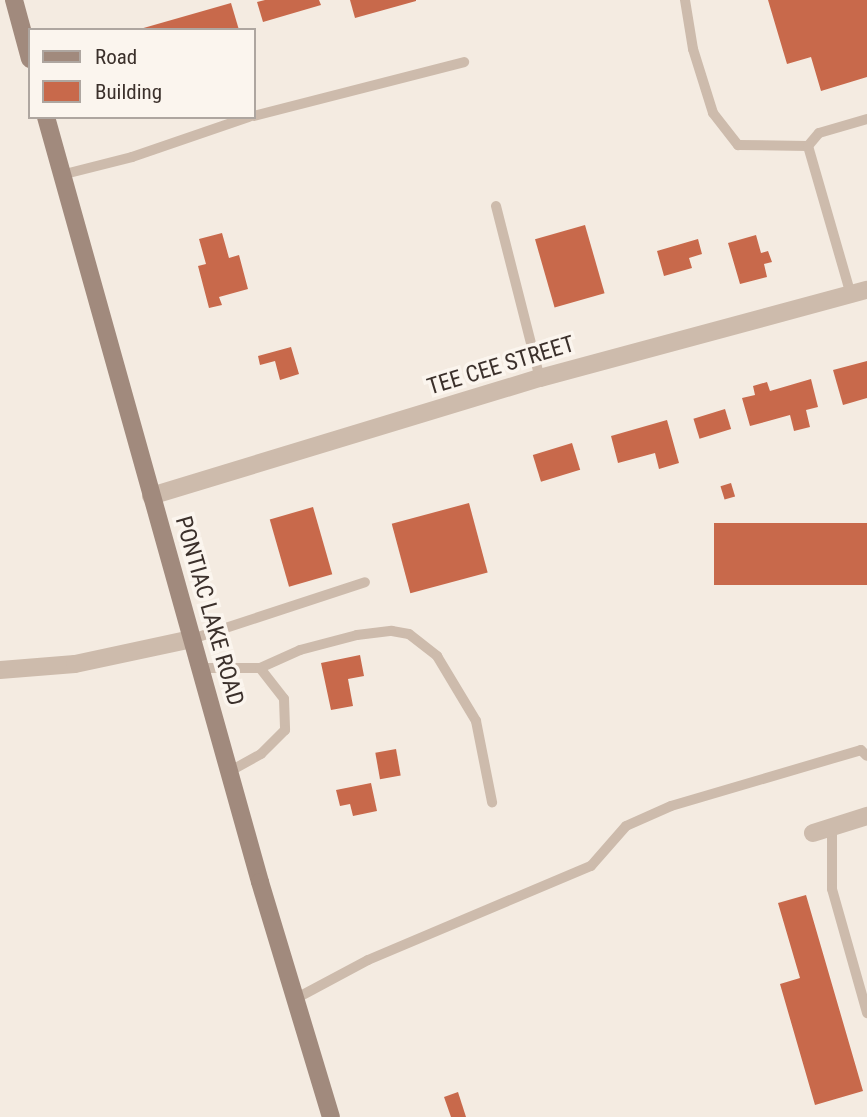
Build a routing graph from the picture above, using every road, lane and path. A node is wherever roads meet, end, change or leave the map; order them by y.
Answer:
1 (14, 0) edge
2 (685, 0) edge
3 (28, 52) edge
4 (464, 62) dead end
5 (256, 116) edge
6 (47, 119) edge
7 (246, 119) edge
8 (867, 119) edge
9 (808, 146) junction
10 (61, 175) junction
11 (496, 206) dead end
12 (859, 293) edge
13 (540, 378) junction
14 (151, 496) junction
15 (365, 582) dead end
16 (192, 639) junction
17 (200, 668) junction
18 (260, 668) junction
19 (0, 670) edge
20 (867, 756) edge
21 (229, 772) junction
22 (492, 802) dead end
23 (867, 817) edge
24 (832, 827) junction
25 (813, 833) dead end
26 (295, 999) junction
27 (867, 1013) edge
28 (331, 1117) edge

1 - 3 street
2 - 9 lane
4 - 5 lane
6 - 10 street, PONTIAC LAKE ROAD
7 - 10 lane
8 - 9 lane
9 - 12 lane
10 - 14 street, PONTIAC LAKE ROAD
11 - 13 lane
12 - 13 street, TEE CEE STREET
13 - 14 street, TEE CEE STREET
14 - 16 street, PONTIAC LAKE ROAD
15 - 16 lane
16 - 17 street, PONTIAC LAKE ROAD
16 - 19 street
17 - 18 lane
17 - 21 street, PONTIAC LAKE ROAD
18 - 21 lane
18 - 22 lane
20 - 26 lane
21 - 26 street, PONTIAC LAKE ROAD
23 - 24 street
24 - 25 street
24 - 27 lane
26 - 28 street, PONTIAC LAKE ROAD

